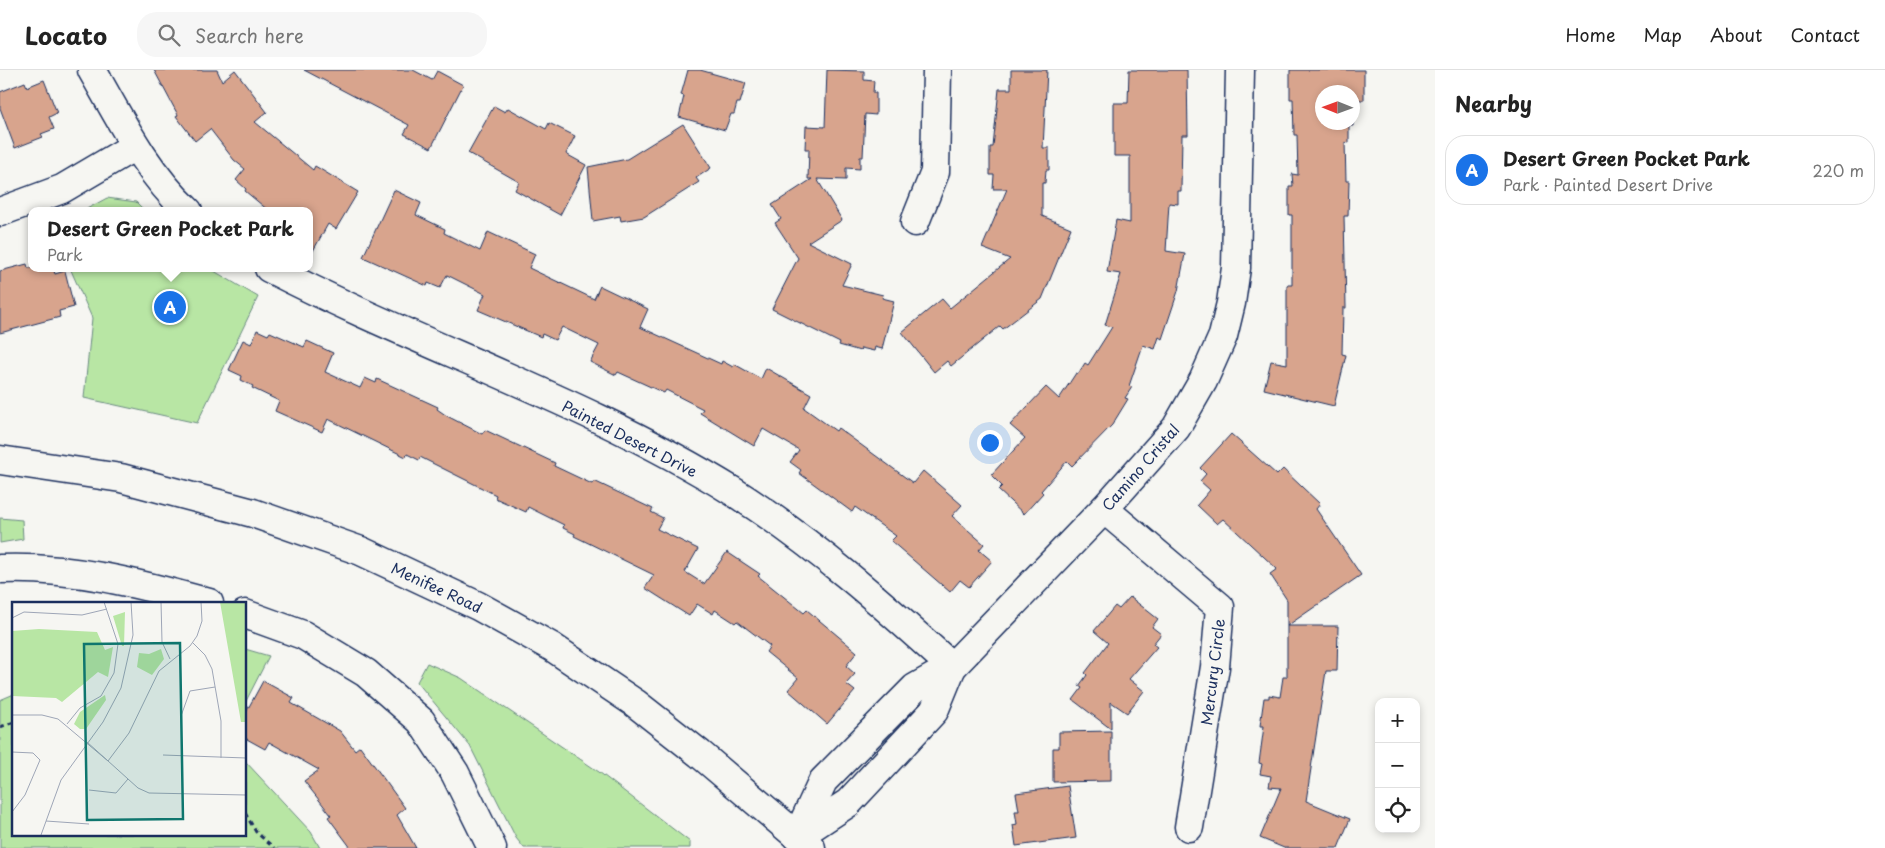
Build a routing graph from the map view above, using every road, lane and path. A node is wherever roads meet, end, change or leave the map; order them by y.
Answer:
1 (92, 70) edge
2 (937, 70) edge
3 (1240, 70) edge
4 (135, 146) junction
5 (184, 207) edge
6 (0, 212) edge
7 (915, 222) dead end
8 (278, 272) edge
9 (0, 460) edge
10 (1104, 509) junction
11 (0, 569) edge
12 (205, 602) edge
13 (246, 614) edge
14 (952, 667) junction
15 (12, 723) edge
16 (0, 727) edge
17 (246, 815) edge
18 (1188, 826) dead end
19 (798, 844) edge
20 (274, 848) edge
21 (492, 848) edge

1 - 4 street
2 - 7 street
3 - 10 street, Camino Cristal
4 - 5 street
4 - 6 street
8 - 14 street, Painted Desert Drive
9 - 19 street, Menifee Road
10 - 14 street, Camino Cristal
10 - 18 street, Mercury Circle
11 - 12 street
13 - 21 street
14 - 19 street, Camino Cristal
15 - 16 path
17 - 20 path

